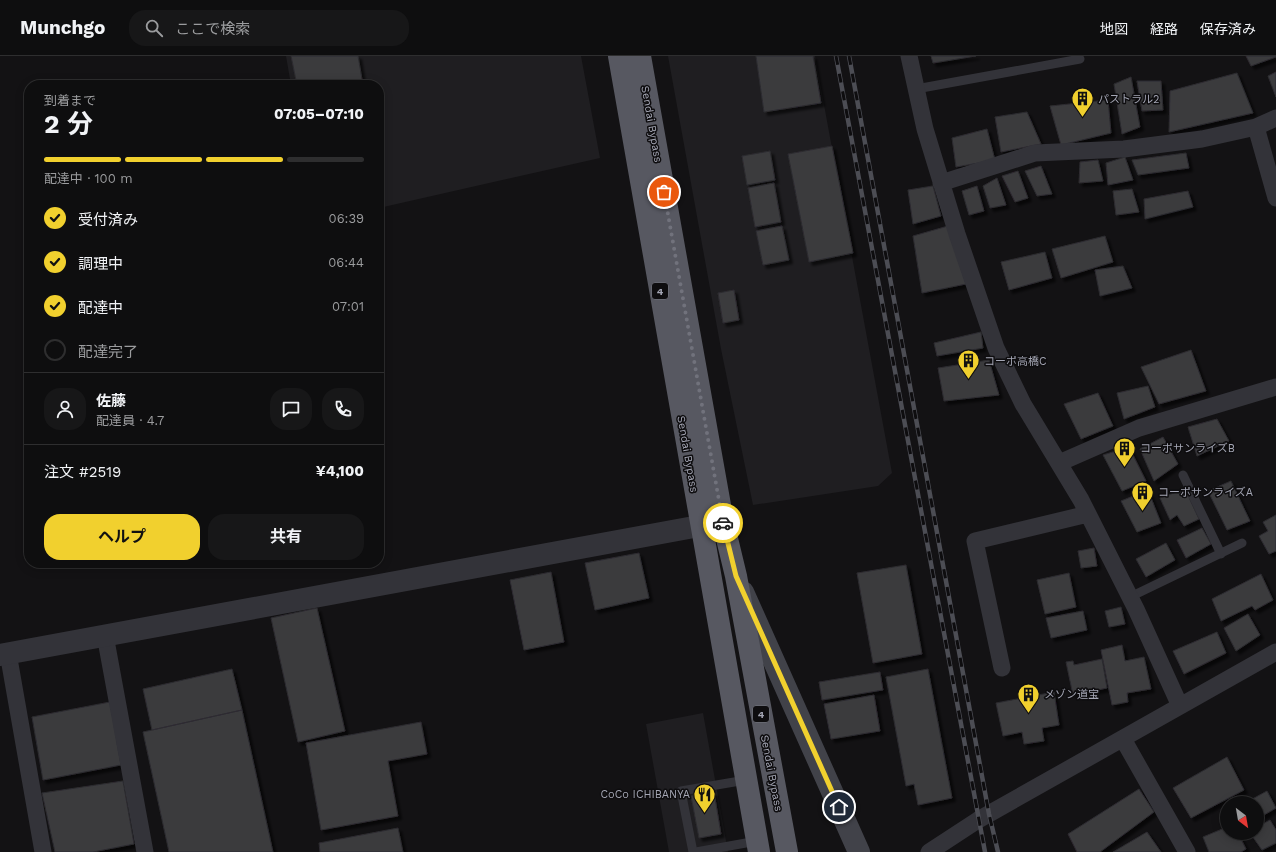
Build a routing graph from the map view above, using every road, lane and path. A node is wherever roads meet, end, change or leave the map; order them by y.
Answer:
1 (619, 56) edge
2 (640, 56) edge
3 (909, 56) edge
4 (1080, 59) dead end
5 (916, 89) junction
6 (1276, 118) edge
7 (1256, 127) junction
8 (941, 184) junction
9 (1276, 198) edge
10 (1276, 386) edge
11 (1059, 463) junction
12 (1183, 475) dead end
13 (1088, 514) junction
14 (723, 522) junction
15 (700, 526) junction
16 (1242, 544) dead end
17 (1221, 554) junction
18 (736, 576) junction
19 (1130, 597) junction
20 (105, 635) junction
21 (1276, 652) edge
22 (4, 654) edge
23 (1002, 668) dead end
24 (1180, 706) junction
25 (1123, 739) junction
26 (746, 780) junction
27 (758, 846) edge
28 (43, 852) edge
29 (145, 852) edge
30 (695, 852) edge
31 (787, 852) edge
32 (859, 852) edge
33 (929, 852) edge
34 (1187, 852) edge

1 - 15 highway, Sendai Bypass / 4
2 - 14 highway, Sendai Bypass / 4
3 - 5 street
4 - 5 lane
5 - 8 street
6 - 7 street
7 - 8 street
7 - 9 street
8 - 11 street
10 - 11 street
11 - 13 street
12 - 17 lane
13 - 19 street
13 - 23 street
14 - 15 street
14 - 18 highway, Sendai Bypass / 4
15 - 20 street
15 - 26 highway, Sendai Bypass / 4
16 - 17 lane
17 - 19 lane
18 - 31 highway, Sendai Bypass / 4
18 - 32 main road
19 - 24 street
20 - 22 street
20 - 29 street
21 - 24 street
22 - 28 street
24 - 25 street
25 - 33 street
25 - 34 street
26 - 27 highway, Sendai Bypass / 4
26 - 30 lane
27 - 30 lane

